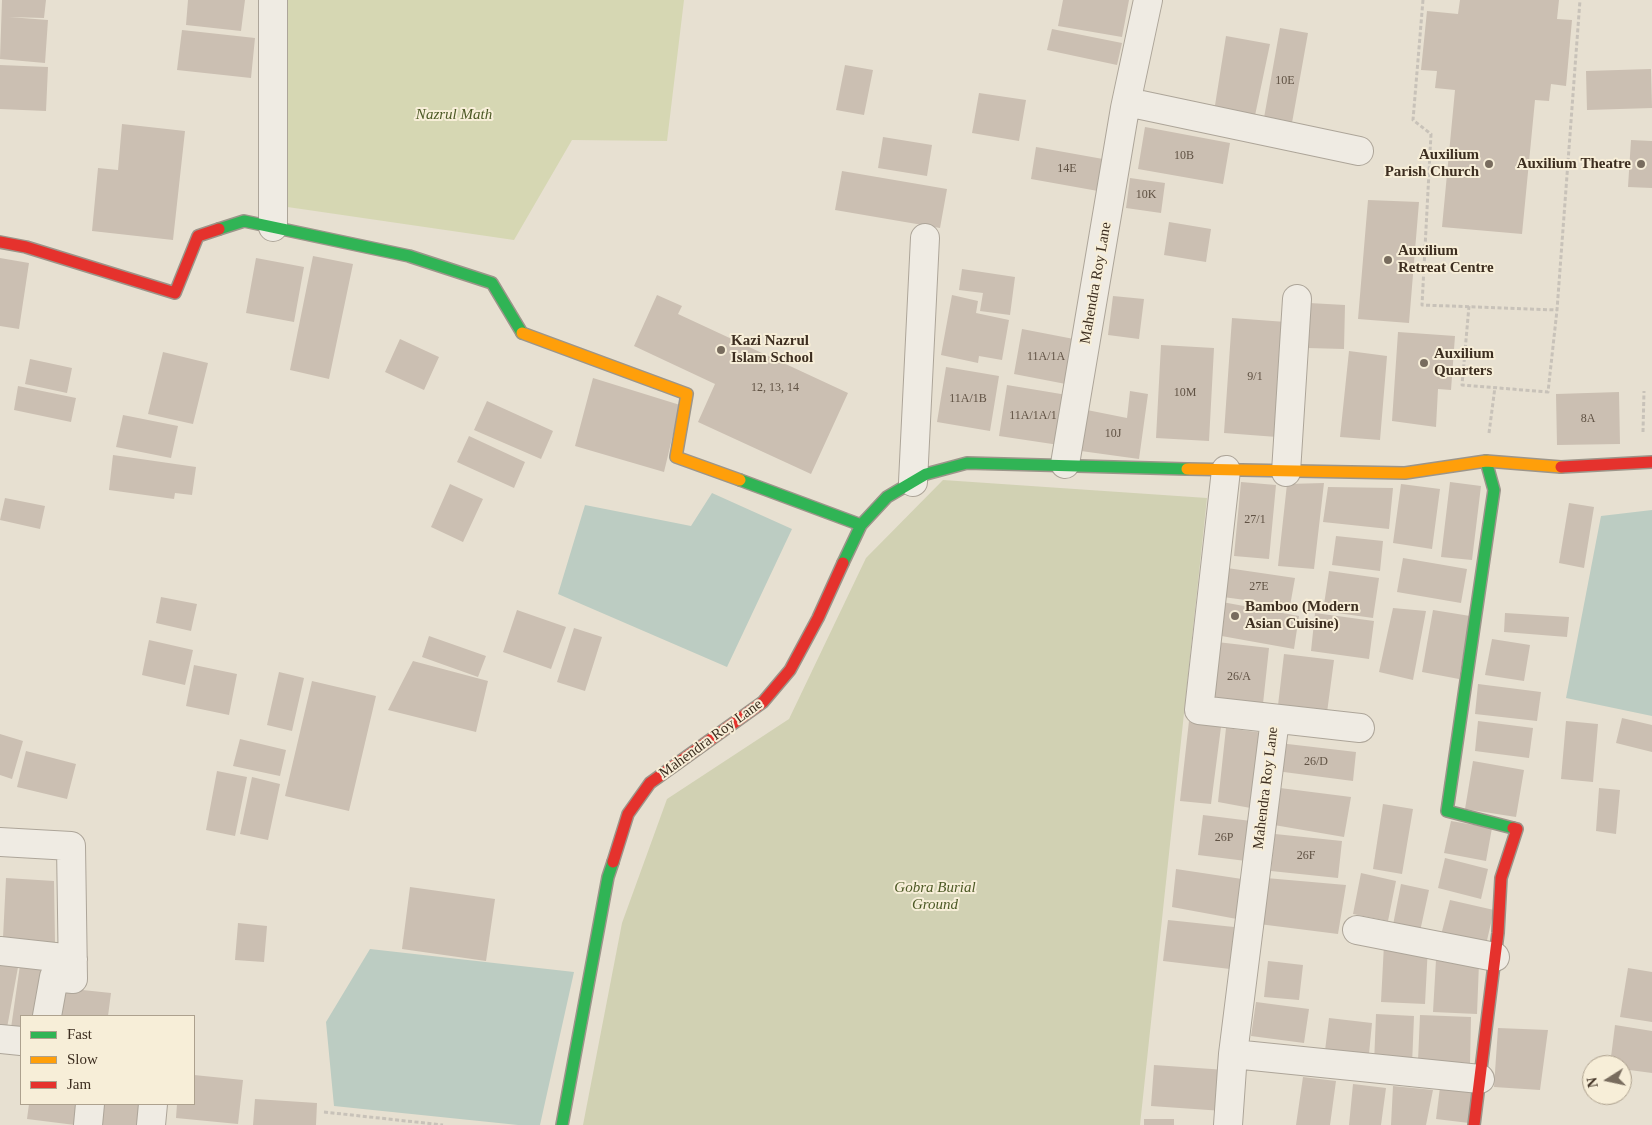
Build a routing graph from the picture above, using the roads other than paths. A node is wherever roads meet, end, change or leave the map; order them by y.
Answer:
1 (273, 0) edge
2 (1148, 0) edge
3 (1127, 102) junction
4 (1359, 151) dead end
5 (273, 227) junction
6 (925, 238) dead end
7 (0, 242) edge
8 (1297, 298) dead end
9 (1486, 461) junction
10 (1647, 462) edge
11 (1065, 464) junction
12 (1226, 470) junction
13 (1286, 472) junction
14 (913, 482) junction
15 (861, 525) junction
16 (1275, 719) junction
17 (1360, 728) dead end
18 (0, 842) edge
19 (1357, 930) dead end
20 (0, 951) edge
21 (1495, 957) junction
22 (73, 959) junction
23 (47, 1015) edge
24 (0, 1039) edge
25 (20, 1041) edge
26 (1233, 1054) junction
27 (1480, 1079) junction
28 (90, 1105) edge
29 (153, 1105) edge
30 (88, 1125) edge
31 (151, 1125) edge
32 (562, 1125) edge
33 (1228, 1125) edge
34 (1474, 1125) edge

1 - 5 street
2 - 3 street, Mahendra Roy Lane
3 - 4 street
3 - 11 street, Mahendra Roy Lane
5 - 7 street
5 - 15 street
6 - 14 street
8 - 13 street
9 - 10 street, Mahendra Roy Lane
9 - 13 street, Mahendra Roy Lane
9 - 21 street
11 - 12 street, Mahendra Roy Lane
11 - 14 street, Mahendra Roy Lane
12 - 13 street, Mahendra Roy Lane
12 - 16 street, Mahendra Roy Lane
14 - 15 street, Mahendra Roy Lane
15 - 32 street, Mahendra Roy Lane
16 - 17 street
16 - 26 street, Mahendra Roy Lane
18 - 22 street
19 - 21 street
20 - 22 street
21 - 27 street
22 - 23 street
24 - 25 street
26 - 27 street
26 - 33 street, Mahendra Roy Lane
27 - 34 street
28 - 30 street
29 - 31 street

